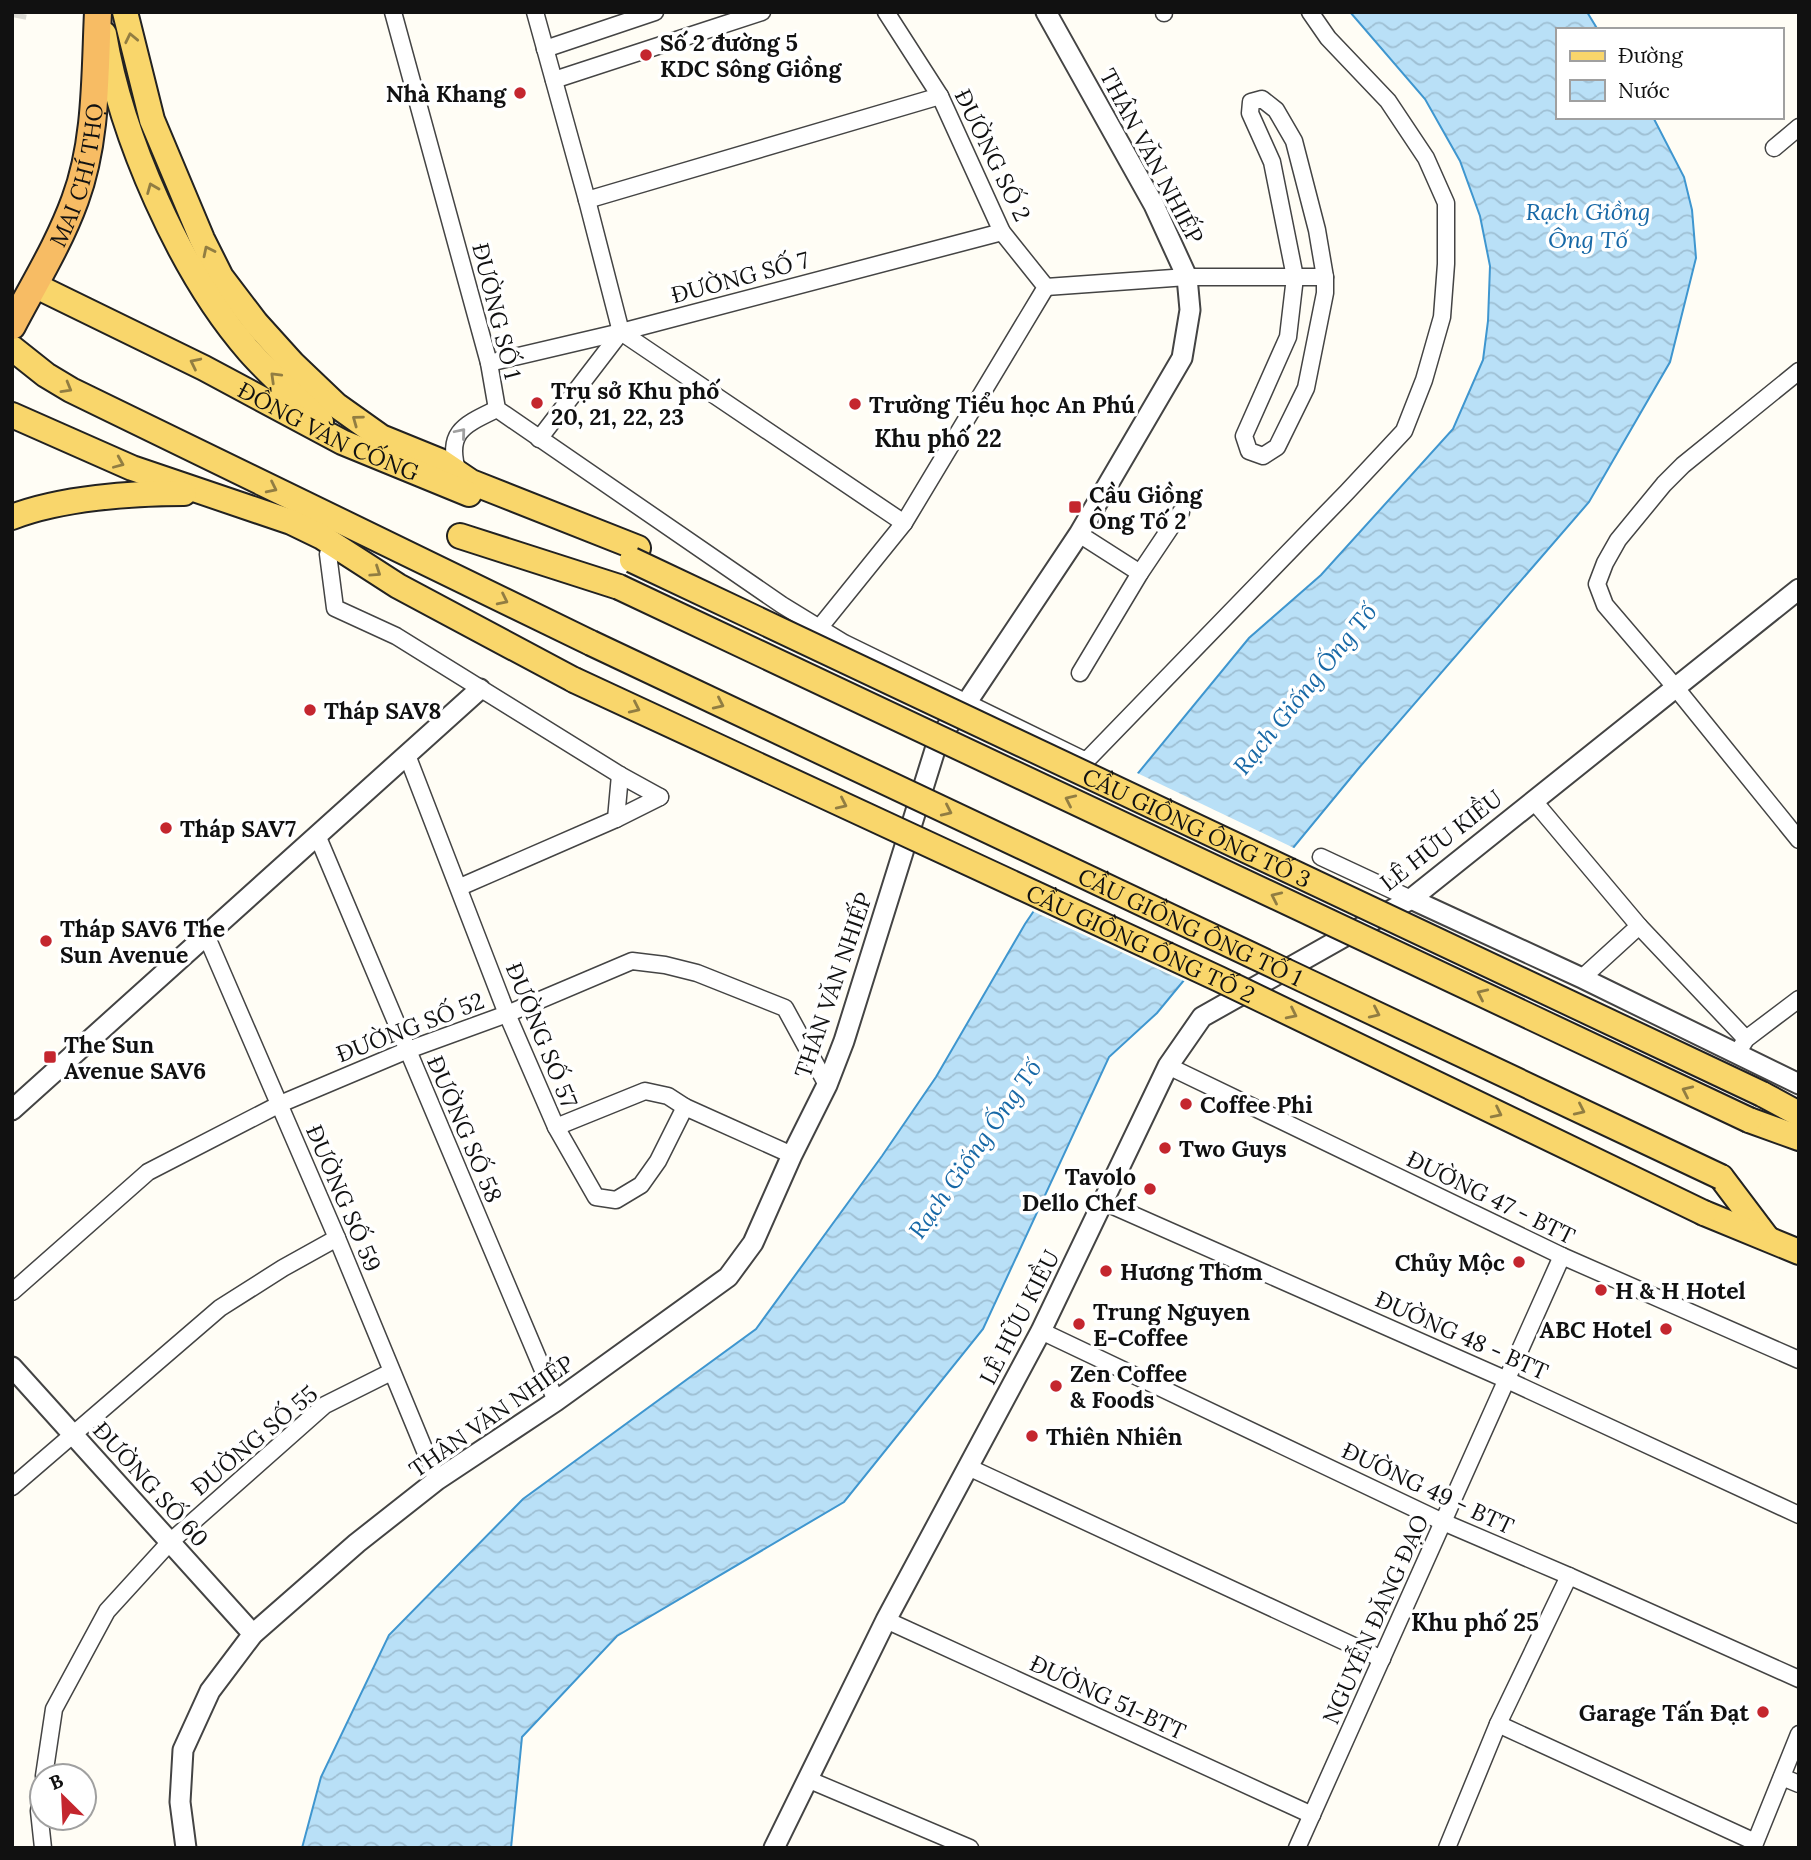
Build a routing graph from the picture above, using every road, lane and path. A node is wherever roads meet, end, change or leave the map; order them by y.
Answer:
1 (99, 12) edge
2 (125, 12) edge
3 (393, 12) edge
4 (535, 12) edge
5 (655, 12) edge
6 (762, 12) edge
7 (886, 12) edge
8 (1046, 12) edge
9 (1310, 12) edge
10 (545, 49) junction
11 (554, 80) junction
12 (940, 96) junction
13 (1799, 127) edge
14 (1774, 148) dead end
15 (587, 200) junction
16 (1002, 232) junction
17 (1187, 277) junction
18 (1295, 277) junction
19 (1325, 277) junction
20 (34, 285) junction
21 (1046, 287) junction
22 (12, 326) edge
23 (621, 332) junction
24 (12, 348) edge
25 (489, 363) junction
26 (1799, 371) edge
27 (497, 409) junction
28 (12, 415) edge
29 (539, 439) junction
30 (341, 442) junction
31 (449, 467) junction
32 (204, 493) junction
33 (1181, 512) dead end
34 (12, 517) edge
35 (904, 523) junction
36 (1079, 534) junction
37 (462, 536) dead end
38 (335, 545) junction
39 (635, 554) junction
40 (1140, 573) junction
41 (1799, 589) edge
42 (820, 627) junction
43 (1080, 673) dead end
44 (1676, 688) junction
45 (480, 689) junction
46 (967, 702) junction
47 (407, 755) junction
48 (620, 775) junction
49 (1533, 800) junction
50 (616, 819) junction
51 (317, 835) junction
52 (1799, 839) edge
53 (1321, 857) dead end
54 (460, 887) junction
55 (1411, 899) junction
56 (1639, 926) junction
57 (206, 934) junction
58 (1583, 978) junction
59 (1799, 999) edge
60 (507, 1014) junction
61 (1741, 1047) junction
62 (408, 1050) junction
63 (1168, 1066) junction
64 (827, 1084) junction
65 (1799, 1084) edge
66 (1765, 1087) junction
67 (1799, 1097) edge
68 (279, 1104) junction
69 (685, 1107) junction
70 (12, 1110) edge
71 (1799, 1114) edge
72 (556, 1127) junction
73 (1799, 1138) edge
74 (792, 1155) junction
75 (1104, 1202) junction
76 (337, 1238) junction
77 (1768, 1239) junction
78 (1799, 1252) edge
79 (1562, 1256) junction
80 (12, 1292) edge
81 (1041, 1331) junction
82 (1799, 1360) edge
83 (12, 1367) edge
84 (391, 1372) junction
85 (1507, 1380) junction
86 (556, 1401) junction
87 (73, 1434) junction
88 (968, 1467) junction
89 (438, 1480) junction
90 (12, 1487) edge
91 (1799, 1515) edge
92 (1443, 1522) junction
93 (170, 1542) junction
94 (1569, 1576) junction
95 (886, 1620) junction
96 (253, 1634) junction
97 (1382, 1659) junction
98 (1799, 1679) edge
99 (1498, 1724) junction
100 (1799, 1734) edge
101 (46, 1762) edge
102 (1782, 1777) junction
103 (807, 1779) junction
104 (1799, 1784) edge
105 (1312, 1815) junction
106 (1754, 1845) edge
107 (186, 1848) edge
108 (774, 1848) edge
109 (970, 1848) edge
110 (1297, 1848) edge
111 (1447, 1848) edge

1 - 20 highway, MAI CHÍ THỌ
30 -> 1 main road
31 -> 2 main road
3 - 25 street, ĐƯỜNG SỐ 1
4 - 10 street
5 - 10 street
6 - 11 street
7 - 12 street, ĐƯỜNG SỐ 2
8 - 17 street, THÂN VĂN NHIẾP
9 - 46 street, ĐƯỜNG SỐ 1
10 - 11 street
11 - 15 street
12 - 15 street
12 - 16 street, ĐƯỜNG SỐ 2
13 - 14 street
15 - 23 street
16 - 21 street, ĐƯỜNG SỐ 2
16 - 23 street, ĐƯỜNG SỐ 7
17 - 18 street
17 - 21 street
17 - 36 street, THÂN VĂN NHIẾP
18 - 19 street
18 - 19 street
18 - 19 street
20 - 22 highway, MAI CHÍ THỌ
30 -> 20 main road, ĐỒNG VĂN CỐNG
21 - 35 street
23 - 25 street, ĐƯỜNG SỐ 7
23 - 29 street
23 - 35 street
24 -> 77 main road, CẦU GIỒNG ÔNG TỐ 1, bridge
25 - 27 street, ĐƯỜNG SỐ 1
26 - 44 street
27 - 29 street, ĐƯỜNG SỐ 1
31 -> 27 street
28 -> 32 main road
29 - 42 street, ĐƯỜNG SỐ 1
30 - 39 main road, ĐỒNG VĂN CỐNG
31 - 39 main road
32 - 34 main road
32 - 38 main road
33 - 40 street
35 - 42 street
36 - 40 street
36 - 46 street, THÂN VĂN NHIẾP
73 -> 37 main road, bridge
38 - 45 street
38 -> 77 main road, CẦU GIỒNG ỐNG TỐ 2, bridge
39 - 66 main road, CẦU GIỒNG ÔNG TỐ 3, bridge
40 - 43 street
41 - 44 street, LÊ HỮU KIỀU
42 - 46 street, ĐƯỜNG SỐ 1
44 - 49 street, LÊ HỮU KIỀU
44 - 52 street
45 - 47 street
45 - 48 street
46 - 64 street, THÂN VĂN NHIẾP
47 - 51 street
47 - 54 street, ĐƯỜNG SỐ 57
48 - 50 street
48 - 50 street
49 - 55 street, LÊ HỮU KIỀU
49 - 56 street
50 - 54 street
51 - 57 street
51 - 62 street, ĐƯỜNG SỐ 58
53 - 55 street
54 - 60 street, ĐƯỜNG SỐ 57
55 - 58 street
55 - 63 street, LÊ HỮU KIỀU
56 - 58 street
56 - 61 street
57 - 68 street, ĐƯỜNG SỐ 59
57 - 70 street
58 - 61 street
59 - 61 street
60 - 62 street, ĐƯỜNG SỐ 52
60 - 64 street, ĐƯỜNG SỐ 52
60 - 72 street, ĐƯỜNG SỐ 57
61 - 65 street
62 - 68 street, ĐƯỜNG SỐ 52
62 - 86 street, ĐƯỜNG SỐ 58
63 - 75 street, LÊ HỮU KIỀU
63 - 79 street, ĐƯỜNG 47 - BTT
64 - 74 street, THÂN VĂN NHIẾP
66 - 67 main road
66 - 71 main road
68 - 76 street, ĐƯỜNG SỐ 59
68 - 80 street, ĐƯỜNG SỐ 52
69 - 72 street
69 - 72 street, ĐƯỜNG SỐ 57
69 - 74 street
74 - 86 street, THÂN VĂN NHIẾP
75 - 81 street, LÊ HỮU KIỀU
75 - 85 street, ĐƯỜNG 48 - BTT
76 - 84 street, ĐƯỜNG SỐ 59
76 - 87 street
77 - 78 main road
79 - 82 street, ĐƯỜNG 47 - BTT
79 - 85 street, NGUYỄN ĐĂNG ĐẠO
81 - 88 street, LÊ HỮU KIỀU
81 - 92 street, ĐƯỜNG 49 - BTT
83 - 87 street, ĐƯỜNG SỐ 60
84 - 89 street, ĐƯỜNG SỐ 59
84 - 93 street, ĐƯỜNG SỐ 55
85 - 91 street, ĐƯỜNG 48 - BTT
85 - 92 street, NGUYỄN ĐĂNG ĐẠO
86 - 89 street, THÂN VĂN NHIẾP
87 - 90 street
87 - 93 street, ĐƯỜNG SỐ 60
88 - 95 street, LÊ HỮU KIỀU
88 - 97 street
89 - 96 street, THÂN VĂN NHIẾP
92 - 94 street, ĐƯỜNG 49 - BTT
92 - 97 street, NGUYỄN ĐĂNG ĐẠO
93 - 96 street, ĐƯỜNG SỐ 60
93 - 101 street, ĐƯỜNG SỐ 55
94 - 98 street, ĐƯỜNG 49 - BTT
94 - 99 street
95 - 103 street, LÊ HỮU KIỀU
95 - 105 street, ĐƯỜNG 51-BTT
96 - 107 street, THÂN VĂN NHIẾP
97 - 105 street, NGUYỄN ĐĂNG ĐẠO
99 - 106 street
99 - 111 street
100 - 102 street
102 - 104 street
102 - 106 street
103 - 108 street, LÊ HỮU KIỀU
103 - 109 street
105 - 110 street, NGUYỄN ĐĂNG ĐẠO

